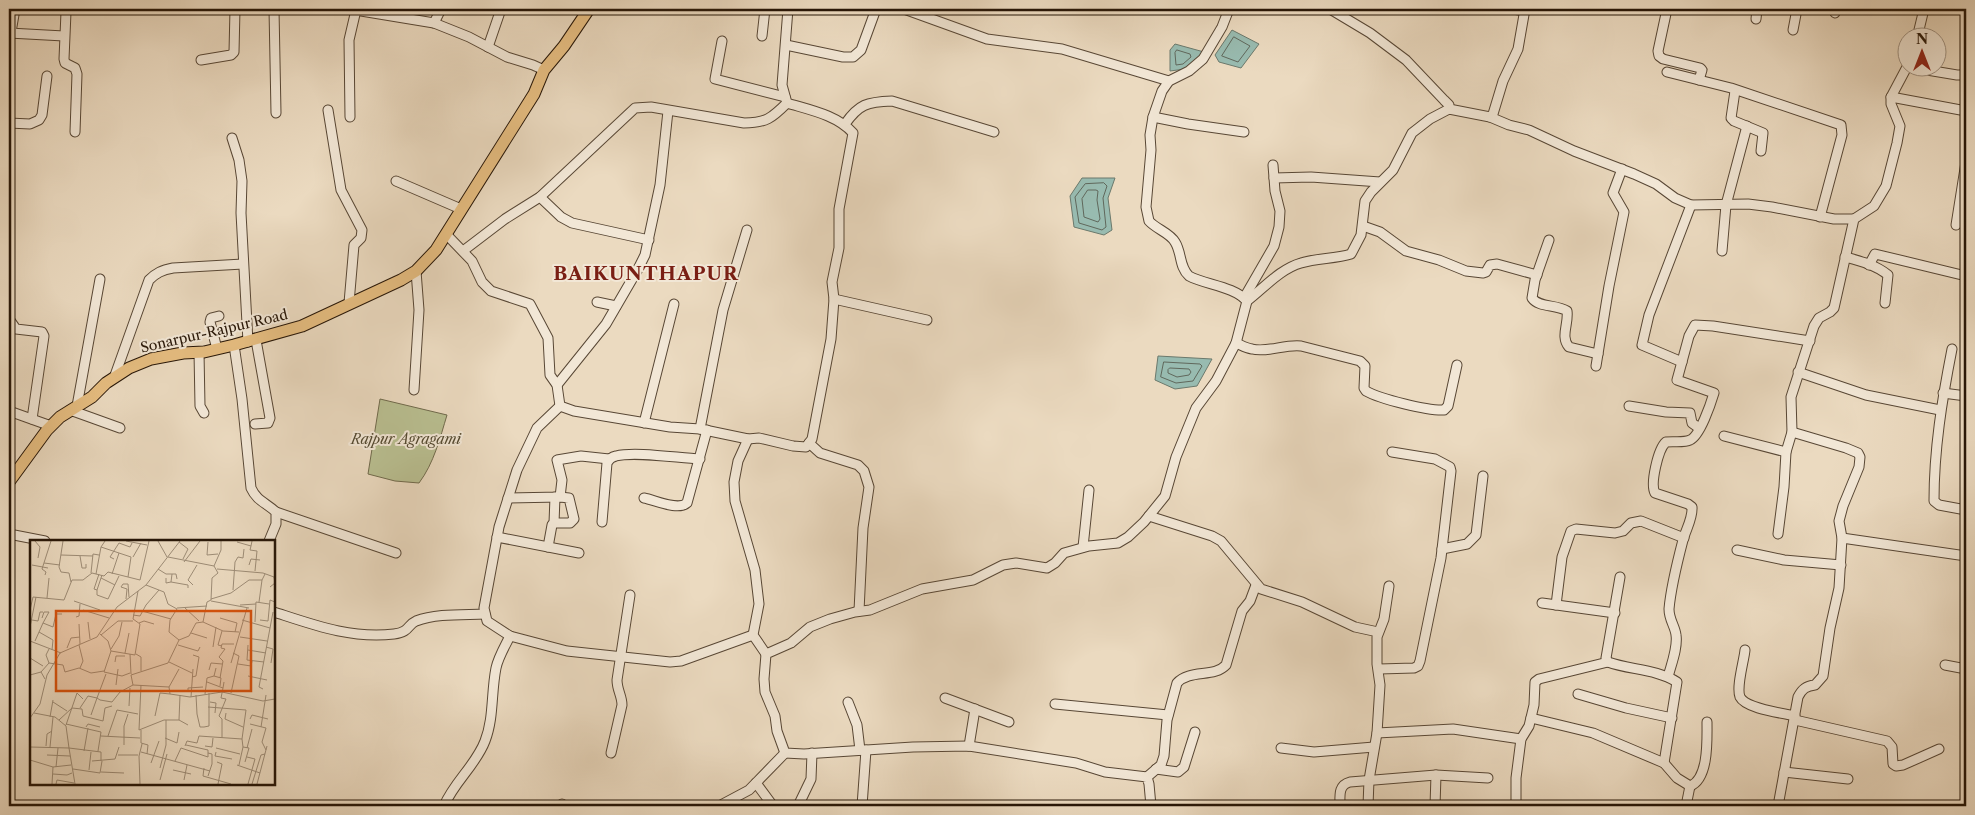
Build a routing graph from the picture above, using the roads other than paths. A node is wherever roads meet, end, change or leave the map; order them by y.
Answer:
1 (15, 9) edge
2 (235, 9) edge
3 (274, 9) edge
4 (353, 9) edge
5 (441, 9) edge
6 (501, 9) edge
7 (589, 9) edge
8 (765, 9) edge
9 (788, 9) edge
10 (876, 9) edge
11 (904, 9) edge
12 (1229, 9) edge
13 (1330, 9) edge
14 (1513, 9) edge
15 (1667, 9) edge
16 (1757, 9) edge
17 (1797, 9) edge
18 (1924, 9) edge
19 (1525, 10) edge
20 (66, 12) dead end
21 (1756, 19) dead end
22 (434, 23) junction
23 (1919, 28) edge
24 (1793, 30) dead end
25 (10, 32) edge
26 (64, 36) junction
27 (762, 36) dead end
28 (722, 41) dead end
29 (786, 45) junction
30 (488, 47) junction
31 (201, 60) dead end
32 (544, 70) junction
33 (1966, 71) edge
34 (1667, 72) dead end
35 (1948, 74) edge
36 (48, 76) dead end
37 (1901, 78) edge
38 (1700, 80) junction
39 (1169, 81) junction
40 (1735, 90) junction
41 (1891, 97) junction
42 (786, 100) junction
43 (1449, 109) junction
44 (328, 110) dead end
45 (668, 111) junction
46 (1966, 111) edge
47 (276, 113) dead end
48 (350, 117) dead end
49 (1153, 117) junction
50 (1490, 117) junction
51 (9, 123) edge
52 (845, 124) junction
53 (1747, 126) junction
54 (75, 132) dead end
55 (994, 132) dead end
56 (1244, 132) dead end
57 (232, 138) dead end
58 (1761, 151) dead end
59 (1966, 162) edge
60 (1273, 165) dead end
61 (1622, 169) junction
62 (1274, 178) junction
63 (396, 181) dead end
64 (1380, 182) junction
65 (540, 198) junction
66 (1691, 205) junction
67 (1726, 205) junction
68 (461, 209) junction
69 (1820, 217) junction
70 (1854, 219) junction
71 (1363, 226) junction
72 (1956, 226) dead end
73 (747, 230) dead end
74 (446, 234) junction
75 (649, 240) junction
76 (1549, 240) dead end
77 (463, 251) junction
78 (1722, 251) dead end
79 (1845, 257) junction
80 (243, 264) junction
81 (1869, 264) junction
82 (416, 271) junction
83 (1537, 275) junction
84 (1966, 276) edge
85 (100, 279) dead end
86 (834, 299) junction
87 (1246, 299) junction
88 (597, 302) dead end
89 (349, 303) junction
90 (1885, 303) dead end
91 (674, 304) dead end
92 (616, 306) junction
93 (219, 316) dead end
94 (9, 320) edge
95 (927, 320) dead end
96 (252, 341) junction
97 (1810, 341) junction
98 (1236, 343) junction
99 (234, 345) junction
100 (217, 349) junction
101 (1952, 350) dead end
102 (199, 352) junction
103 (1598, 354) junction
104 (1682, 362) junction
105 (1457, 365) dead end
106 (1596, 366) dead end
107 (1798, 372) junction
108 (114, 378) junction
109 (556, 385) junction
110 (414, 390) dead end
111 (1943, 393) junction
112 (1966, 396) edge
113 (560, 406) junction
114 (1629, 406) dead end
115 (74, 408) junction
116 (1940, 410) junction
117 (9, 411) edge
118 (204, 413) dead end
119 (32, 419) junction
120 (644, 423) junction
121 (255, 424) dead end
122 (51, 426) junction
123 (120, 428) dead end
124 (1700, 428) junction
125 (704, 430) junction
126 (1792, 432) junction
127 (1724, 436) dead end
128 (748, 439) junction
129 (809, 443) junction
130 (1392, 452) dead end
131 (1786, 452) junction
132 (609, 459) junction
133 (700, 459) junction
134 (1483, 476) dead end
135 (9, 482) edge
136 (1089, 490) dead end
137 (557, 497) junction
138 (508, 498) junction
139 (644, 498) dead end
140 (1966, 510) edge
141 (276, 512) junction
142 (1149, 516) junction
143 (602, 522) dead end
144 (554, 523) junction
145 (9, 534) edge
146 (1778, 534) dead end
147 (497, 538) junction
148 (1684, 538) junction
149 (1842, 538) junction
150 (39, 540) edge
151 (269, 540) edge
152 (548, 547) junction
153 (1083, 547) junction
154 (1442, 549) junction
155 (1737, 550) dead end
156 (396, 553) dead end
157 (579, 553) dead end
158 (1966, 556) edge
159 (1840, 565) junction
160 (1620, 577) dead end
161 (1256, 585) junction
162 (1389, 586) dead end
163 (630, 595) dead end
164 (1542, 602) dead end
165 (1556, 605) junction
166 (860, 611) junction
167 (275, 612) edge
168 (1615, 613) junction
169 (485, 614) junction
170 (1378, 632) junction
171 (510, 636) junction
172 (753, 636) junction
173 (1746, 650) dead end
174 (766, 654) junction
175 (620, 656) junction
176 (1608, 662) junction
177 (1945, 665) dead end
178 (1379, 669) junction
179 (1966, 669) edge
180 (1668, 677) junction
181 (1578, 694) dead end
182 (945, 698) dead end
183 (848, 702) dead end
184 (1055, 704) dead end
185 (975, 709) junction
186 (1168, 714) junction
187 (1531, 718) junction
188 (1672, 718) junction
189 (1795, 718) junction
190 (1009, 722) dead end
191 (1707, 722) dead end
192 (1195, 732) dead end
193 (1377, 732) junction
194 (1521, 739) junction
195 (969, 746) junction
196 (1374, 747) junction
197 (1281, 748) dead end
198 (1939, 749) dead end
199 (863, 750) junction
200 (612, 753) dead end
201 (785, 753) junction
202 (812, 753) junction
203 (1664, 764) junction
204 (1156, 770) junction
205 (1784, 772) junction
206 (1436, 775) junction
207 (1147, 778) junction
208 (1488, 778) dead end
209 (1848, 779) dead end
210 (1369, 780) junction
211 (756, 783) junction
212 (1690, 786) junction
213 (444, 806) edge
214 (718, 806) edge
215 (773, 806) edge
216 (798, 806) edge
217 (862, 806) edge
218 (1151, 806) edge
219 (1340, 806) edge
220 (1368, 806) edge
221 (1435, 806) edge
222 (1516, 806) edge
223 (1686, 806) edge
224 (1778, 806) edge

1 - 25 street
2 - 31 street
3 - 47 street
4 - 22 street
4 - 48 street
5 - 22 street
6 - 30 street
7 - 32 main road, Sonarpur-Rajpur Road
8 - 27 street
9 - 29 street
10 - 29 street
11 - 39 street
12 - 39 street
13 - 43 street
14 - 19 street
15 - 38 street
16 - 21 street
17 - 24 street
18 - 23 street
19 - 50 street
20 - 26 street
22 - 30 street
25 - 26 street
26 - 54 street
28 - 42 street
29 - 42 street
30 - 32 street
32 - 68 main road, Sonarpur-Rajpur Road
33 - 35 street
34 - 38 street
36 - 51 street
37 - 41 street
38 - 40 street
39 - 49 street
40 - 53 street
40 - 69 street
41 - 46 street
41 - 70 street
42 - 45 street
42 - 52 street
43 - 50 street
43 - 64 street
44 - 89 street
45 - 65 street
45 - 75 street
49 - 56 street
49 - 87 street
50 - 61 street
52 - 55 street
52 - 86 street
53 - 58 street
53 - 67 street
57 - 80 street
59 - 72 street
60 - 62 street
61 - 66 street
61 - 103 street
62 - 64 street
62 - 87 street
63 - 68 street
64 - 71 street
65 - 75 street
65 - 77 street
66 - 67 street
66 - 104 street
67 - 69 street
67 - 78 street
68 - 74 main road, Sonarpur-Rajpur Road
69 - 70 street
70 - 79 street
71 - 83 street
71 - 87 street
73 - 125 street
74 - 77 street
74 - 82 main road, Sonarpur-Rajpur Road
75 - 92 street
76 - 83 street
77 - 109 street
79 - 81 street
79 - 97 street
80 - 96 street
80 - 108 street
81 - 84 street
81 - 90 street
82 - 89 main road, Sonarpur-Rajpur Road
82 - 110 street
83 - 103 street
85 - 115 street
86 - 95 street
86 - 129 street
87 - 98 street
88 - 92 street
89 - 96 main road, Sonarpur-Rajpur Road
91 - 120 street
92 - 109 street
93 - 100 street
94 - 119 street
96 - 99 main road, Sonarpur-Rajpur Road
96 - 121 street
97 - 104 street
97 - 107 street
98 - 105 street
98 - 142 street
99 - 100 main road, Sonarpur-Rajpur Road
99 - 141 street
100 - 102 main road, Sonarpur-Rajpur Road
101 - 111 street
102 - 108 main road, Sonarpur-Rajpur Road
102 - 118 street
103 - 106 street
104 - 124 street
107 - 116 street
107 - 126 street
108 - 115 main road, Sonarpur-Rajpur Road
109 - 113 street
111 - 112 street
111 - 116 street
113 - 120 street
113 - 138 street
114 - 124 street
115 - 122 main road, Sonarpur-Rajpur Road
115 - 123 street
116 - 140 street
117 - 119 street
119 - 122 street
120 - 125 street
122 - 135 main road, Sonarpur-Rajpur Road
124 - 148 street
125 - 128 street
125 - 133 street
126 - 131 street
126 - 149 street
127 - 131 street
128 - 129 street
128 - 172 street
129 - 166 street
130 - 154 street
131 - 146 street
132 - 133 street
132 - 137 street
132 - 143 street
133 - 139 street
134 - 154 street
136 - 153 street
137 - 138 street
137 - 144 street
137 - 144 street
138 - 147 street
141 - 151 street
141 - 156 street
142 - 153 street
142 - 161 street
144 - 152 street
145 - 150 street
147 - 152 street
147 - 169 street
148 - 165 street
148 - 180 street
149 - 158 street
149 - 159 street
152 - 157 street
153 - 166 street
154 - 178 street
155 - 159 street
159 - 189 street
160 - 168 street
161 - 170 street
161 - 186 street
162 - 170 street
163 - 175 street
164 - 165 street
165 - 168 street
166 - 174 street
167 - 169 street
168 - 176 street
169 - 171 street
170 - 178 street
171 - 175 street
171 - 213 street
172 - 174 street
172 - 175 street
173 - 189 street
174 - 201 street
175 - 200 street
176 - 180 street
176 - 187 street
177 - 179 street
178 - 193 street
180 - 188 street
181 - 188 street
182 - 185 street
183 - 199 street
184 - 186 street
185 - 190 street
185 - 195 street
186 - 204 street
187 - 194 street
187 - 203 street
188 - 203 street
189 - 198 street
189 - 205 street
191 - 212 street
192 - 204 street
193 - 194 street
193 - 196 street
194 - 222 street
195 - 199 street
195 - 207 street
196 - 197 street
196 - 210 street
199 - 202 street
199 - 217 street
201 - 202 street
201 - 211 street
202 - 216 street
203 - 212 street
204 - 207 street
205 - 209 street
205 - 224 street
206 - 208 street
206 - 210 street
206 - 221 street
207 - 218 street
210 - 219 street
210 - 220 street
211 - 214 street
211 - 215 street
212 - 223 street

